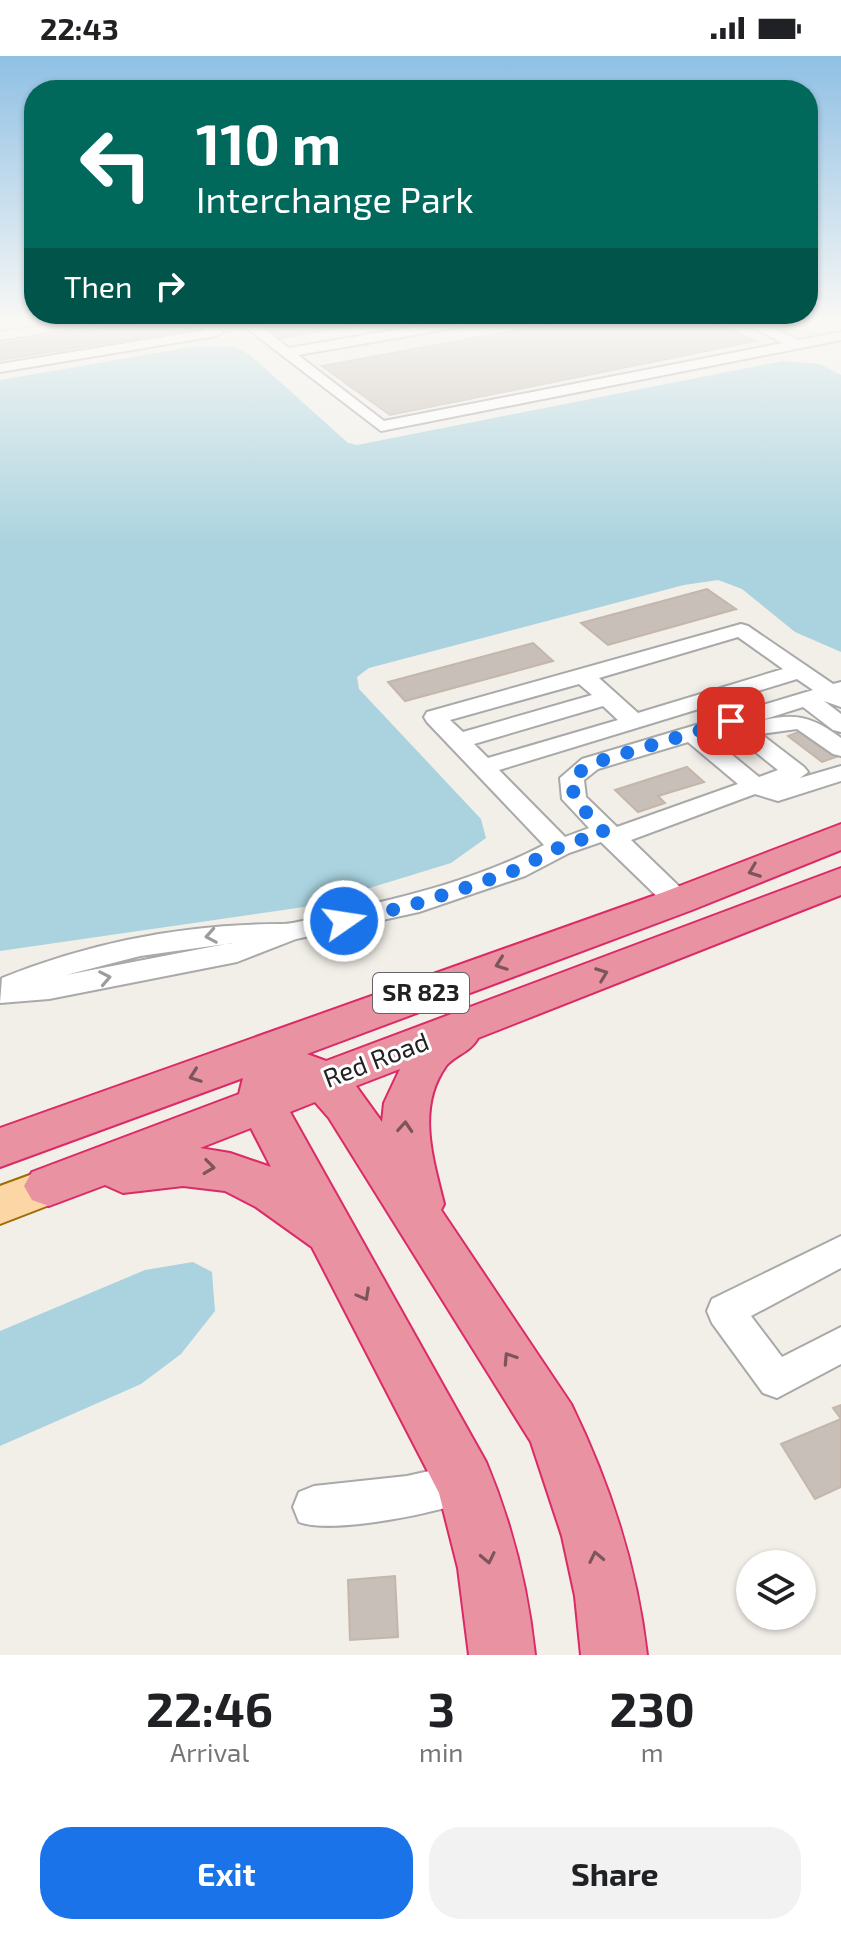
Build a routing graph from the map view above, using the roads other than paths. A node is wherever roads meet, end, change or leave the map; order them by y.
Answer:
1 (344, 398) edge
2 (525, 398) edge
3 (800, 671) junction
4 (583, 676) junction
5 (837, 693) edge
6 (607, 698) junction
7 (805, 698) junction
8 (634, 722) junction
9 (841, 725) edge
10 (738, 726) junction
11 (691, 733) junction
12 (458, 741) junction
13 (841, 749) edge
14 (482, 767) junction
15 (841, 773) edge
16 (755, 786) junction
17 (608, 835) junction
18 (841, 836) edge
19 (560, 847) junction
20 (841, 881) edge
21 (678, 901) junction
22 (0, 991) edge
23 (477, 1022) junction
24 (268, 1049) junction
25 (322, 1080) junction
26 (261, 1103) junction
27 (0, 1148) edge
28 (49, 1186) junction
29 (0, 1205) edge
30 (426, 1231) junction
31 (332, 1237) junction
32 (841, 1251) edge
33 (841, 1344) edge
34 (465, 1483) junction
35 (314, 1507) dead end
36 (502, 1655) edge
37 (614, 1655) edge

1 - 2 street
3 - 4 street
3 - 5 street
3 - 8 street
4 - 6 street
4 - 12 street
5 - 7 street
6 - 8 street
6 - 12 street
7 - 9 street
7 - 10 street
8 - 14 street
10 - 11 street
10 - 13 street
10 - 16 street
11 - 16 street
11 - 17 street
12 - 14 street
14 - 19 street
15 - 16 street
16 - 17 street
17 - 19 street
17 - 21 street
18 -> 21 highway, Red Road / SR 823
19 - 22 street
23 -> 20 highway, Red Road / SR 823
21 -> 24 highway, Red Road / SR 823
23 - 25 highway, Red Road / SR 823
30 -> 23 highway
24 - 25 highway
24 - 26 highway
24 -> 27 highway, Red Road / SR 823
25 - 26 highway, Red Road / SR 823
25 - 30 highway
26 - 28 highway, Red Road / SR 823
26 - 31 highway
28 - 29 main road, Red Road / SR 823
28 -> 31 highway
37 -> 30 highway
31 -> 34 highway
32 - 33 street
34 - 35 street
34 -> 36 highway

